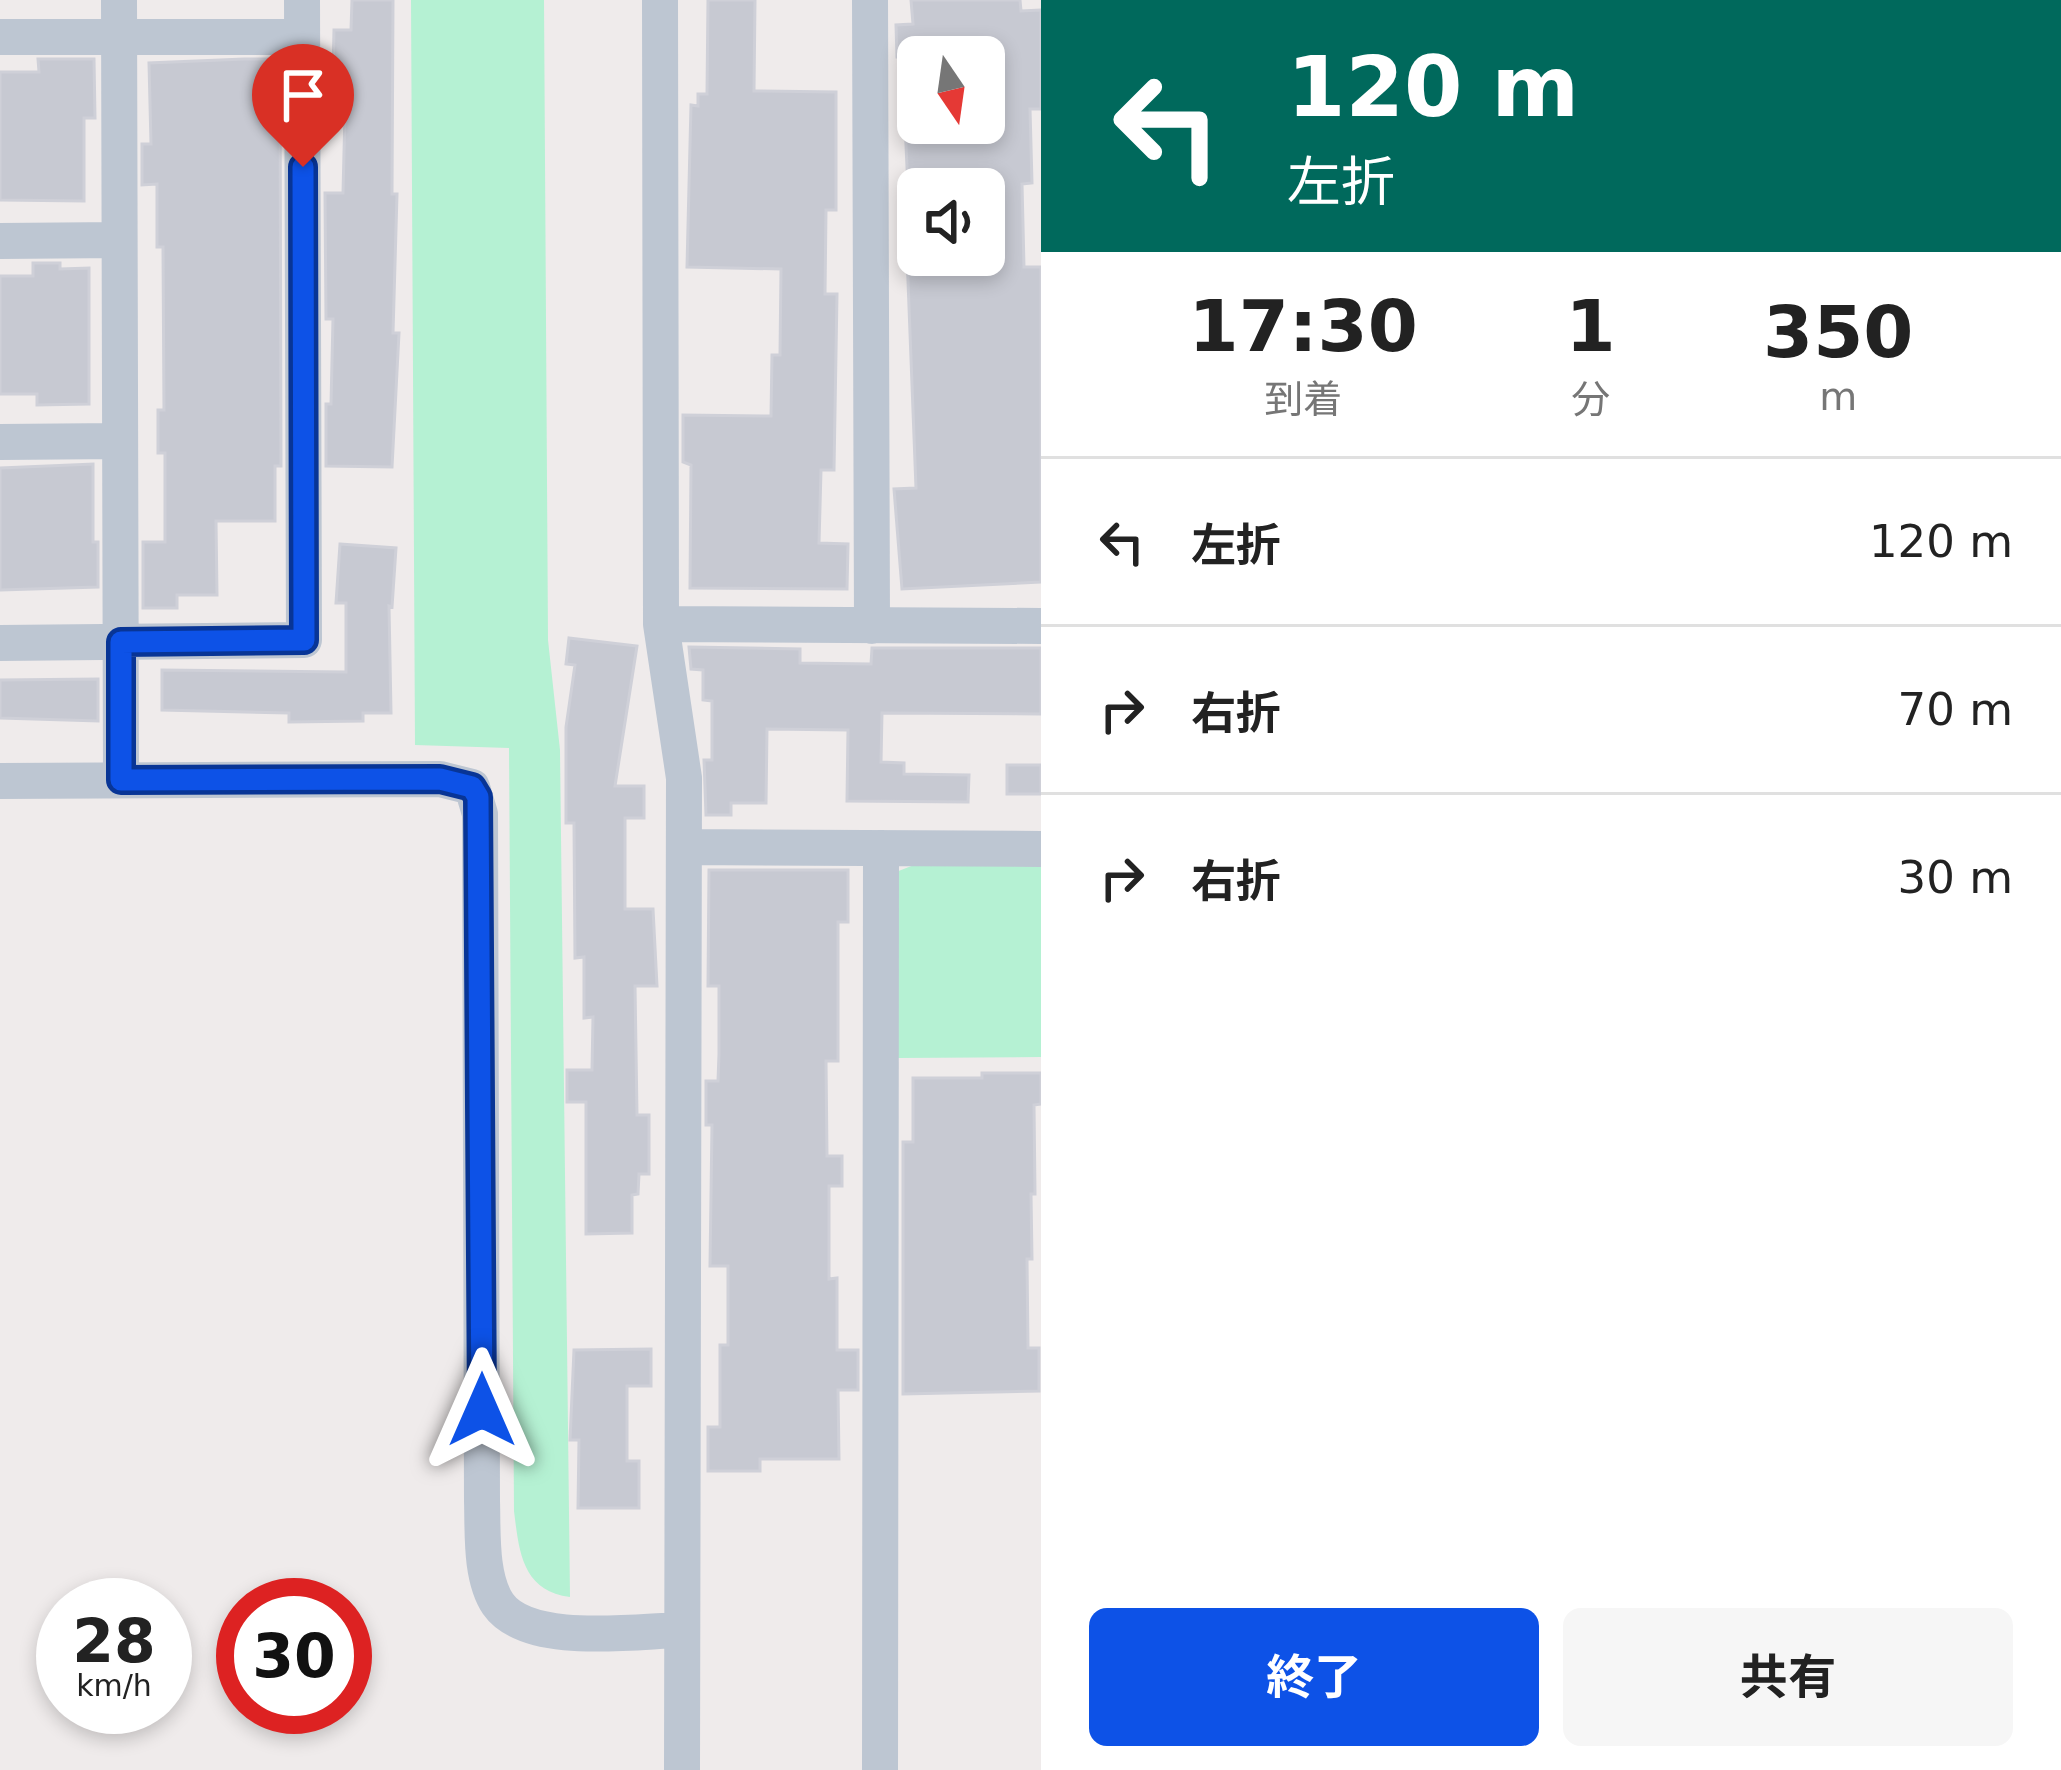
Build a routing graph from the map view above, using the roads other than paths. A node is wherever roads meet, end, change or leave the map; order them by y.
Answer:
1 (660, 0) edge
2 (870, 0) edge
3 (119, 18) edge
4 (302, 18) edge
5 (0, 38) edge
6 (119, 240) junction
7 (0, 241) edge
8 (118, 441) junction
9 (0, 442) edge
10 (661, 623) junction
11 (872, 626) junction
12 (1041, 626) edge
13 (121, 642) junction
14 (0, 643) edge
15 (121, 780) junction
16 (0, 781) edge
17 (684, 848) junction
18 (880, 848) junction
19 (1041, 849) edge
20 (681, 1630) junction
21 (682, 1770) edge
22 (880, 1770) edge

1 - 10 street
2 - 11 street
3 - 4 street
3 - 5 street
3 - 6 street
4 - 13 street
6 - 7 street
6 - 8 street
8 - 9 street
8 - 13 street
10 - 11 street
10 - 17 street
11 - 12 street
13 - 14 street
13 - 15 street
15 - 16 street
15 - 20 street
17 - 18 street
17 - 20 street
18 - 19 street
18 - 22 street
20 - 21 street

